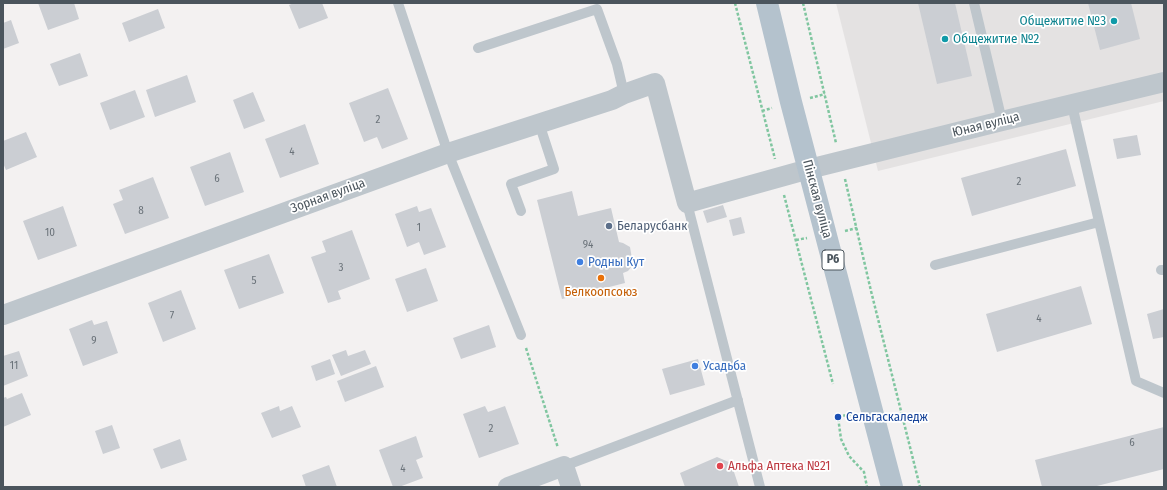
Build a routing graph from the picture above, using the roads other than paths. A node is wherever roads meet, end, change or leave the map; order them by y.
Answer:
1 (398, 3) edge
2 (767, 3) edge
3 (974, 3) edge
4 (478, 48) dead end
5 (1164, 82) edge
6 (624, 94) junction
7 (1072, 105) junction
8 (1002, 121) junction
9 (539, 123) junction
10 (448, 153) junction
11 (809, 169) junction
12 (687, 203) junction
13 (521, 211) dead end
14 (1099, 222) junction
15 (935, 265) dead end
16 (3, 315) edge
17 (521, 335) road end
18 (1164, 393) edge
19 (738, 400) junction
20 (564, 466) junction
21 (508, 487) edge
22 (572, 487) edge
23 (760, 487) edge
24 (892, 487) edge

1 - 10 lane
2 - 11 main road, Пінская вуліца / Р6
3 - 8 lane
4 - 6 lane
5 - 7 street, Юная вуліца
6 - 9 street, Зорная вуліца
6 - 12 street, Зорная вуліца
7 - 8 street, Юная вуліца
7 - 14 lane
8 - 11 street, Юная вуліца
9 - 10 street, Зорная вуліца
9 - 13 lane
10 - 16 street, Зорная вуліца
10 - 17 lane
11 - 12 street, Юная вуліца
11 - 24 main road, Пінская вуліца / Р6
12 - 19 lane
14 - 15 lane
14 - 18 lane
19 - 20 lane
19 - 23 lane
20 - 21 street
20 - 22 street

